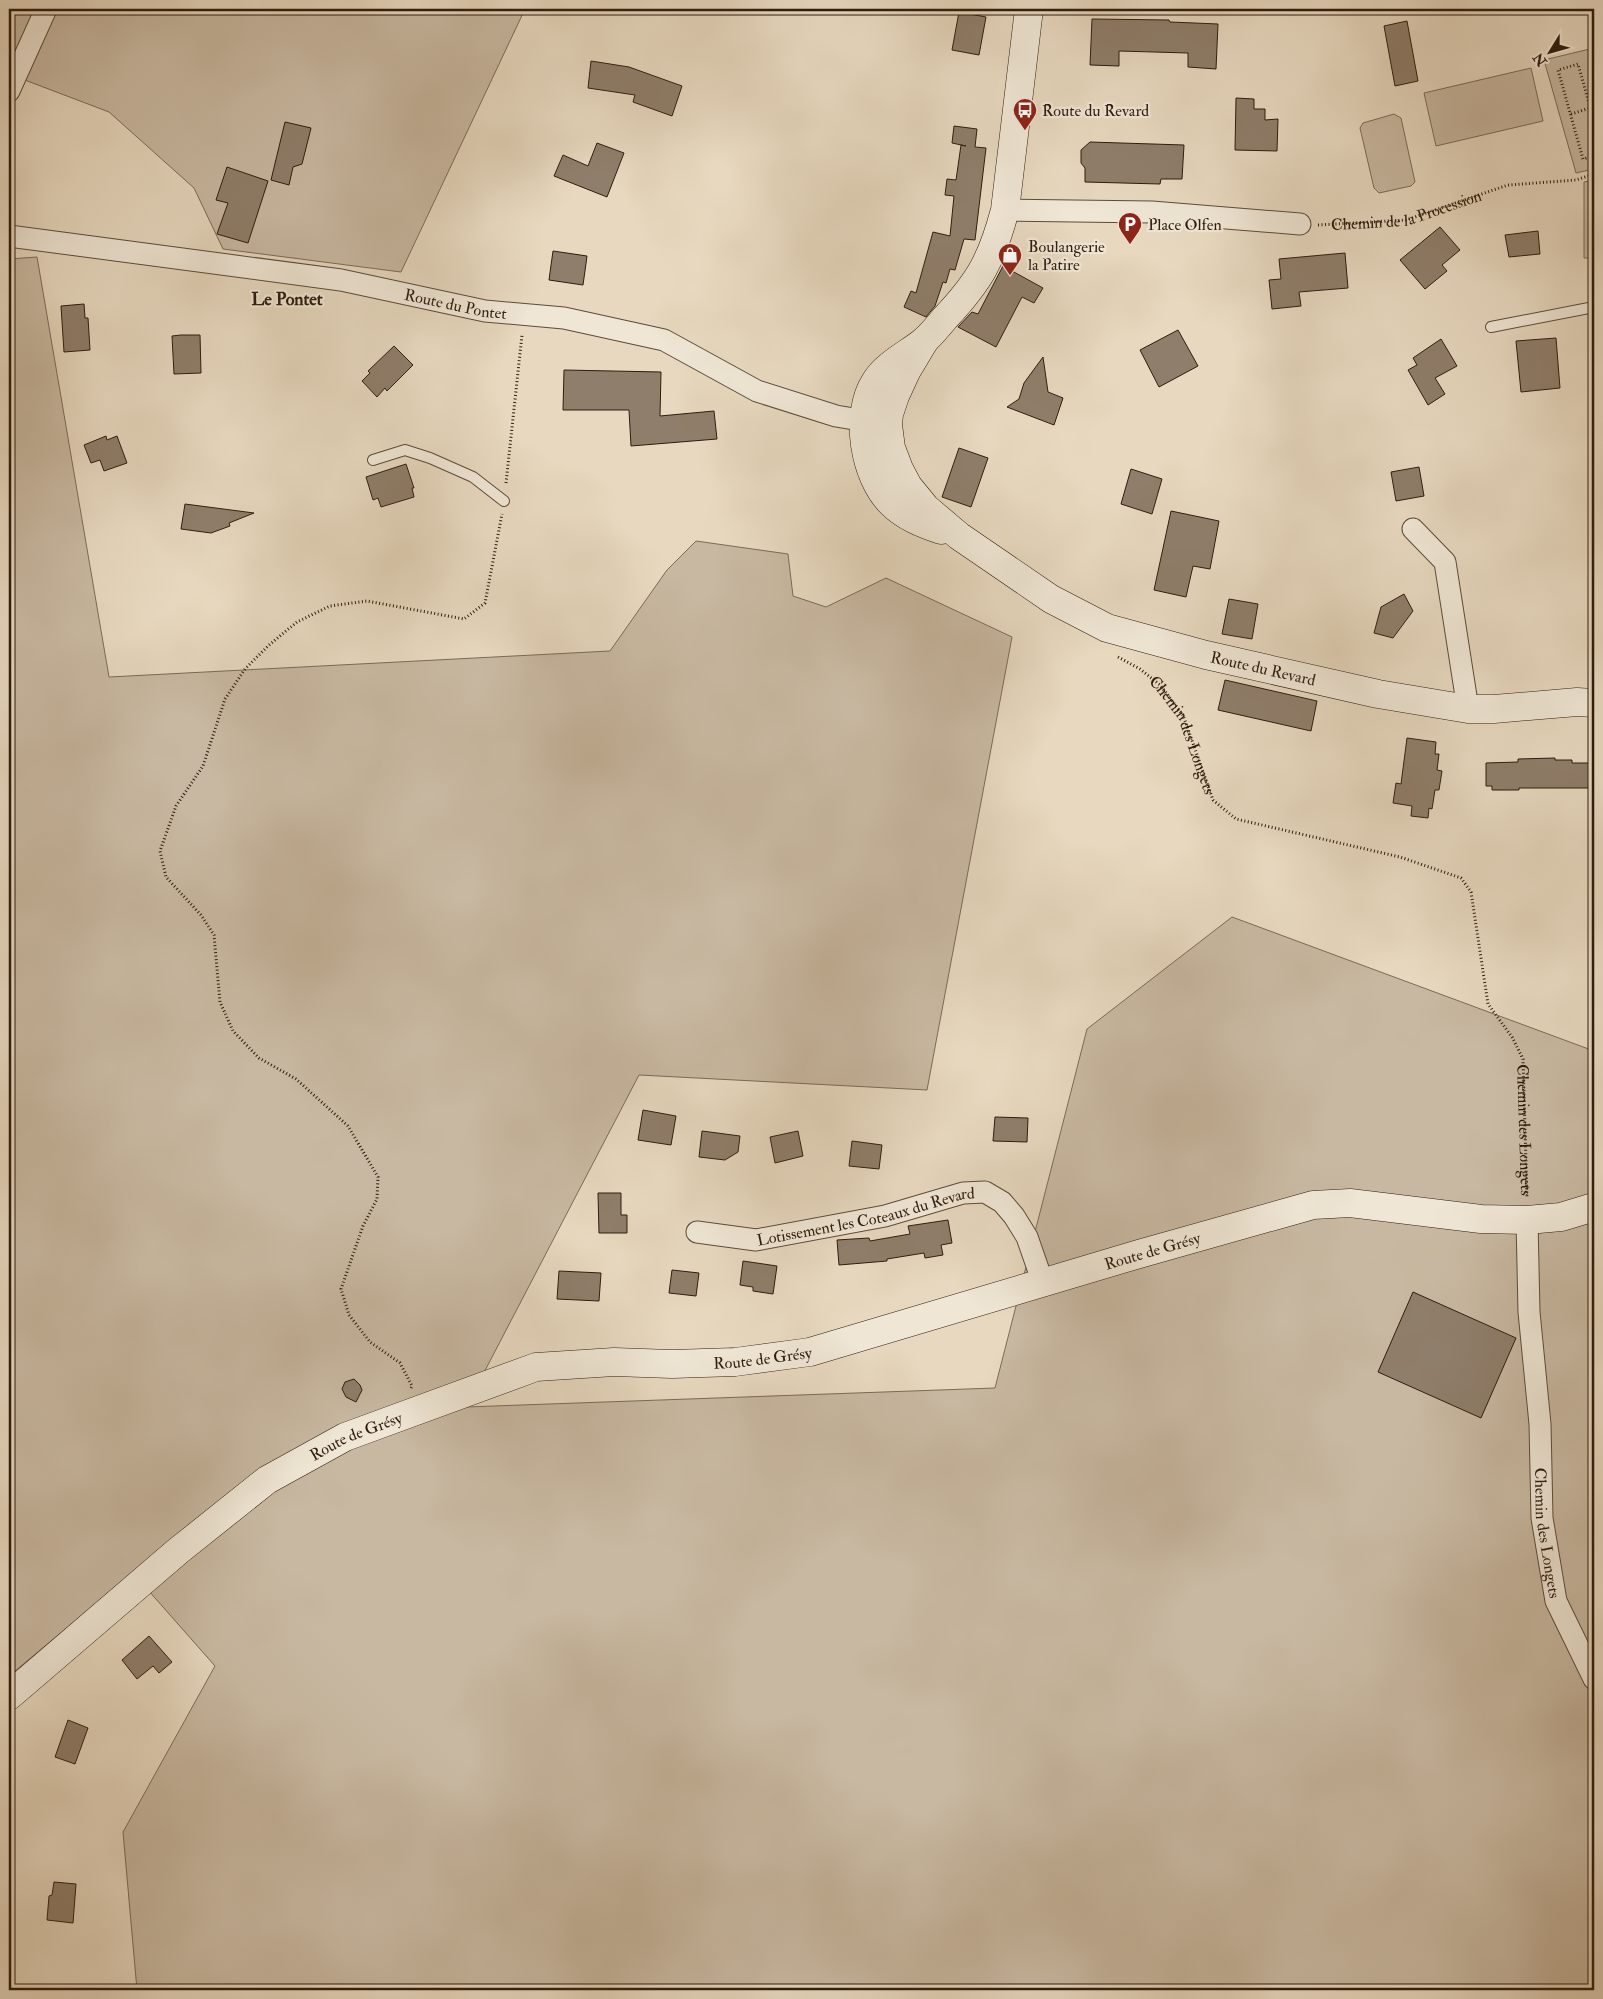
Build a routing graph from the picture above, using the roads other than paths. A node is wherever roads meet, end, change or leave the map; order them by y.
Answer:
1 (46, 9) edge
2 (1029, 9) edge
3 (9, 91) edge
4 (1005, 210) junction
5 (1300, 224) road end
6 (9, 236) edge
7 (1594, 307) edge
8 (1491, 327) dead end
9 (875, 423) junction
10 (374, 460) dead end
11 (504, 501) road end
12 (1413, 529) dead end
13 (1594, 703) edge
14 (1468, 709) junction
15 (1594, 1207) edge
16 (1527, 1220) junction
17 (697, 1232) dead end
18 (1043, 1283) junction
19 (1594, 1679) edge
20 (9, 1696) edge

1 - 3 street
2 - 4 main road, Route du Revard
4 - 5 street
4 - 9 main road, Route du Revard
6 - 9 street, Route du Pontet
7 - 8 lane
9 - 14 main road, Route du Revard
10 - 11 lane
12 - 14 street
13 - 14 main road, Route du Revard
15 - 16 main road, Route de Grésy
16 - 18 main road, Route de Grésy
16 - 19 street, Chemin des Longets
17 - 18 street, Lotissement les Coteaux du Revard
18 - 20 main road, Route de Grésy

